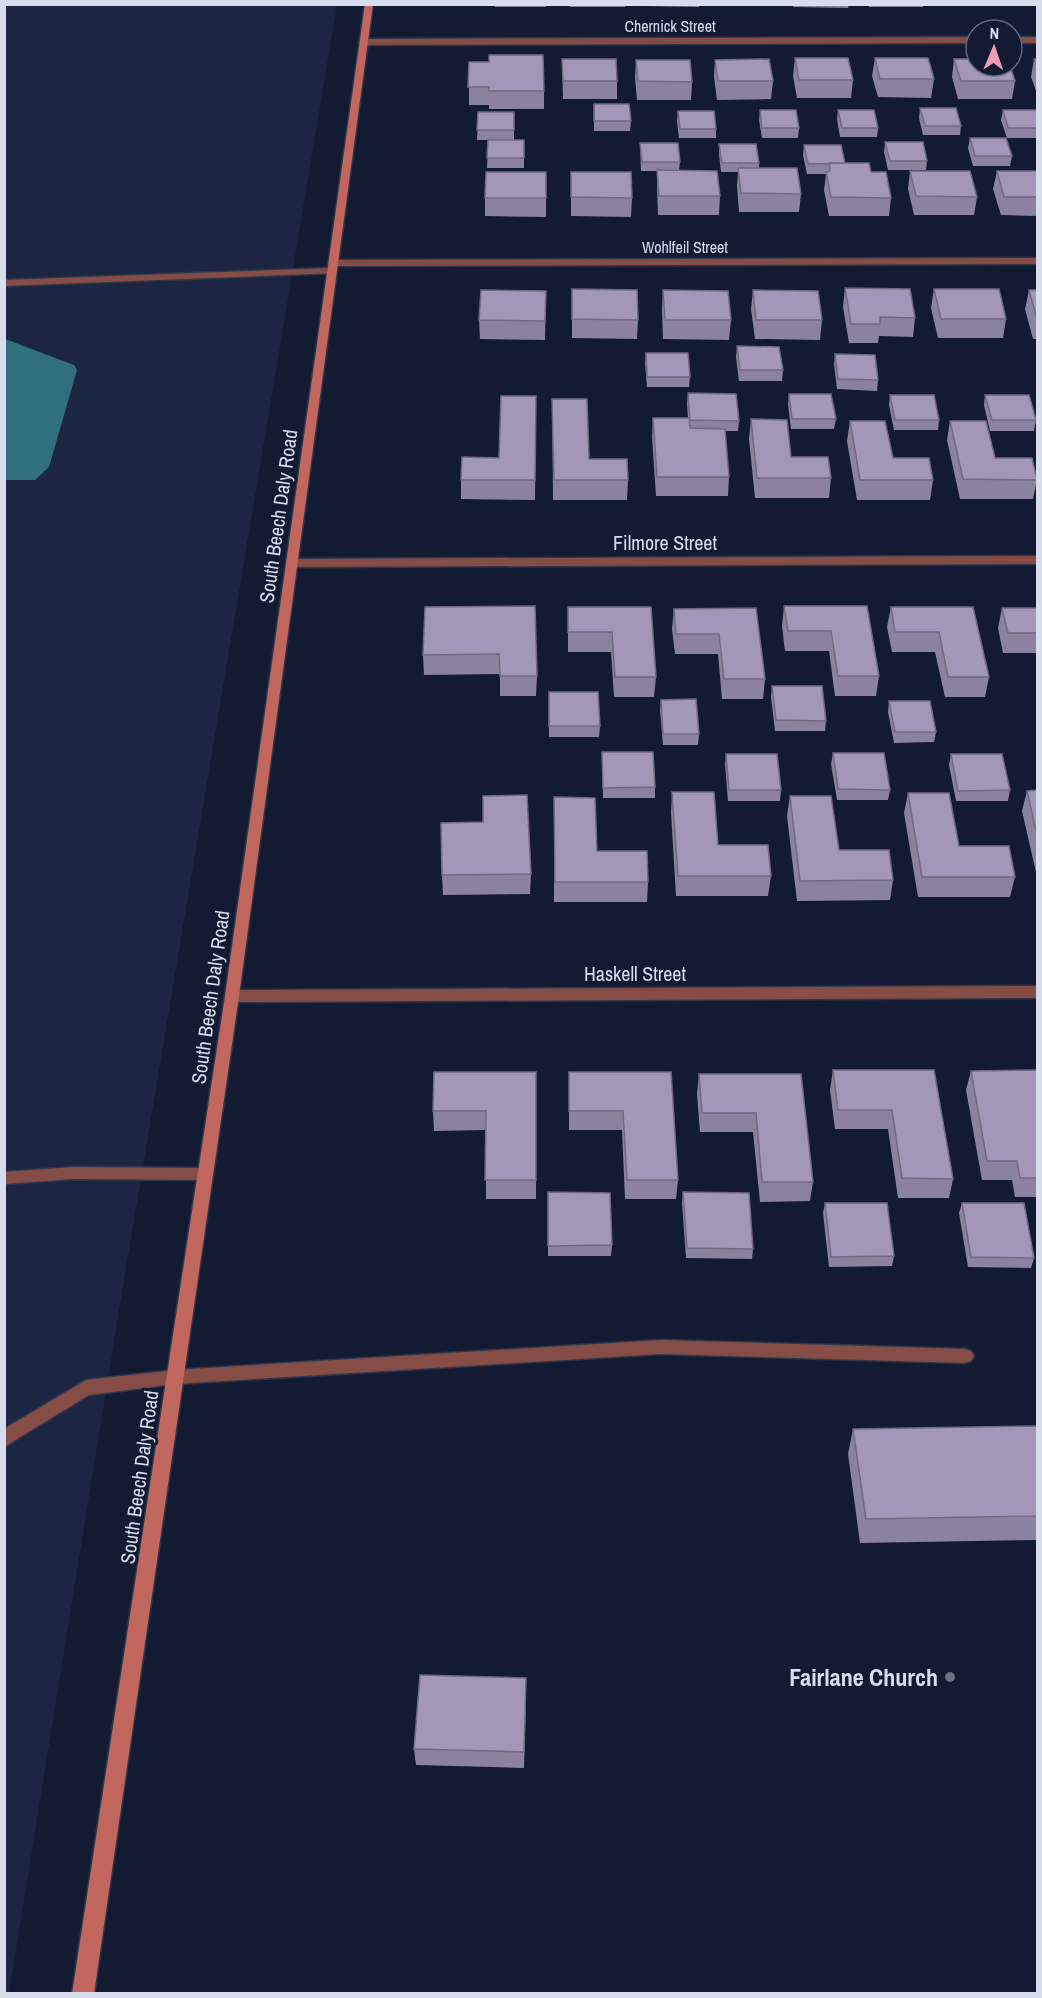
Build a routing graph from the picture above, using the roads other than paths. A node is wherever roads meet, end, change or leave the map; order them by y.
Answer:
1 (369, 4) edge
2 (964, 40) edge
3 (364, 42) junction
4 (1038, 261) edge
5 (333, 267) junction
6 (4, 283) edge
7 (1038, 560) edge
8 (292, 563) junction
9 (1038, 992) edge
10 (232, 996) junction
11 (205, 1174) junction
12 (4, 1178) edge
13 (965, 1356) dead end
14 (175, 1377) junction
15 (4, 1439) edge
16 (83, 1994) edge

1 - 3 street, South Beech Daly Road
2 - 3 street, Chernick Street
3 - 5 street, South Beech Daly Road
4 - 5 street, Wohlfeil Street
5 - 6 street, Wohlfeil Street
5 - 8 street, South Beech Daly Road
7 - 8 street, Filmore Street
8 - 10 street, South Beech Daly Road
9 - 10 street, Haskell Street
10 - 11 street, South Beech Daly Road
11 - 12 street
11 - 14 street, South Beech Daly Road
13 - 14 street
14 - 15 street
14 - 16 street, South Beech Daly Road

